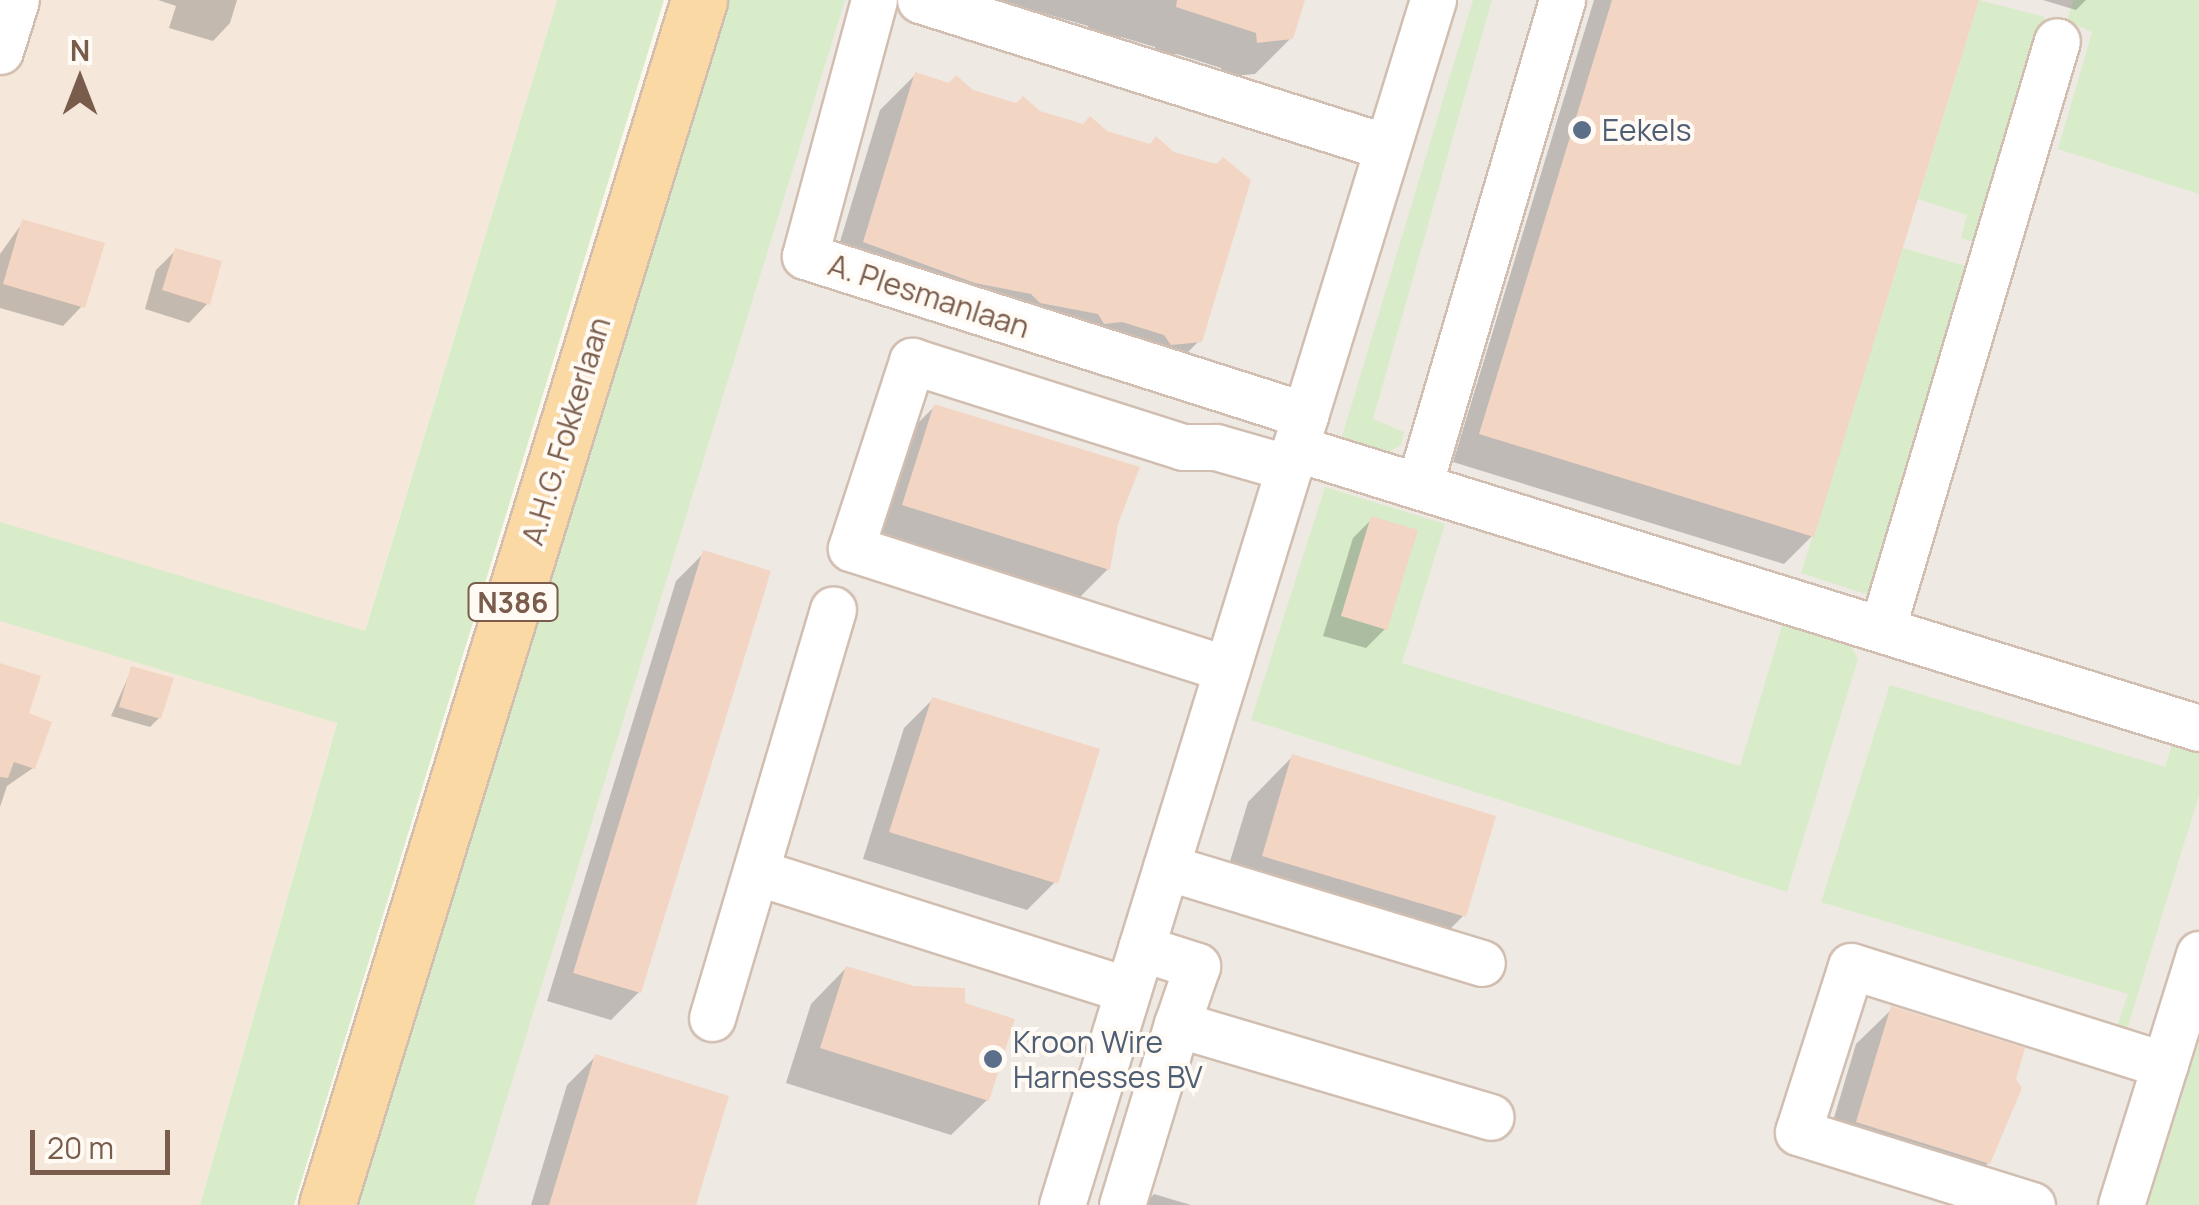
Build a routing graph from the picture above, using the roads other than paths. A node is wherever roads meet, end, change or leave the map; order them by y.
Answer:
1 (16, 0) edge
2 (699, 0) edge
3 (874, 0) edge
4 (920, 0) edge
5 (1433, 0) edge
6 (1562, 0) edge
7 (2058, 41) dead end
8 (0, 51) edge
9 (1387, 147) junction
10 (1296, 444) junction
11 (1419, 486) junction
12 (833, 610) dead end
13 (1883, 626) junction
14 (1227, 670) junction
15 (2199, 728) edge
16 (1166, 867) junction
17 (756, 872) junction
18 (2199, 954) edge
19 (1482, 962) dead end
20 (1134, 969) junction
21 (712, 1018) dead end
22 (1177, 1024) junction
23 (2165, 1065) junction
24 (1490, 1117) dead end
25 (327, 1205) edge
26 (1062, 1205) edge
27 (1122, 1205) edge
28 (2032, 1205) edge
29 (2121, 1205) edge

1 - 8 street
2 - 25 main road, A.H.G. Fokkerlaan / N386
3 - 10 street, A. Plesmanlaan
4 - 9 street
5 - 9 street
6 - 11 street
7 - 13 street
9 - 10 street
10 - 11 street
10 - 14 street
10 - 14 street
11 - 13 street
12 - 17 street
13 - 15 street
14 - 16 street
16 - 19 street
16 - 20 street
17 - 20 street
17 - 21 street
18 - 23 street
20 - 22 street
20 - 26 street
22 - 24 street
22 - 27 street
23 - 28 street
23 - 29 street

